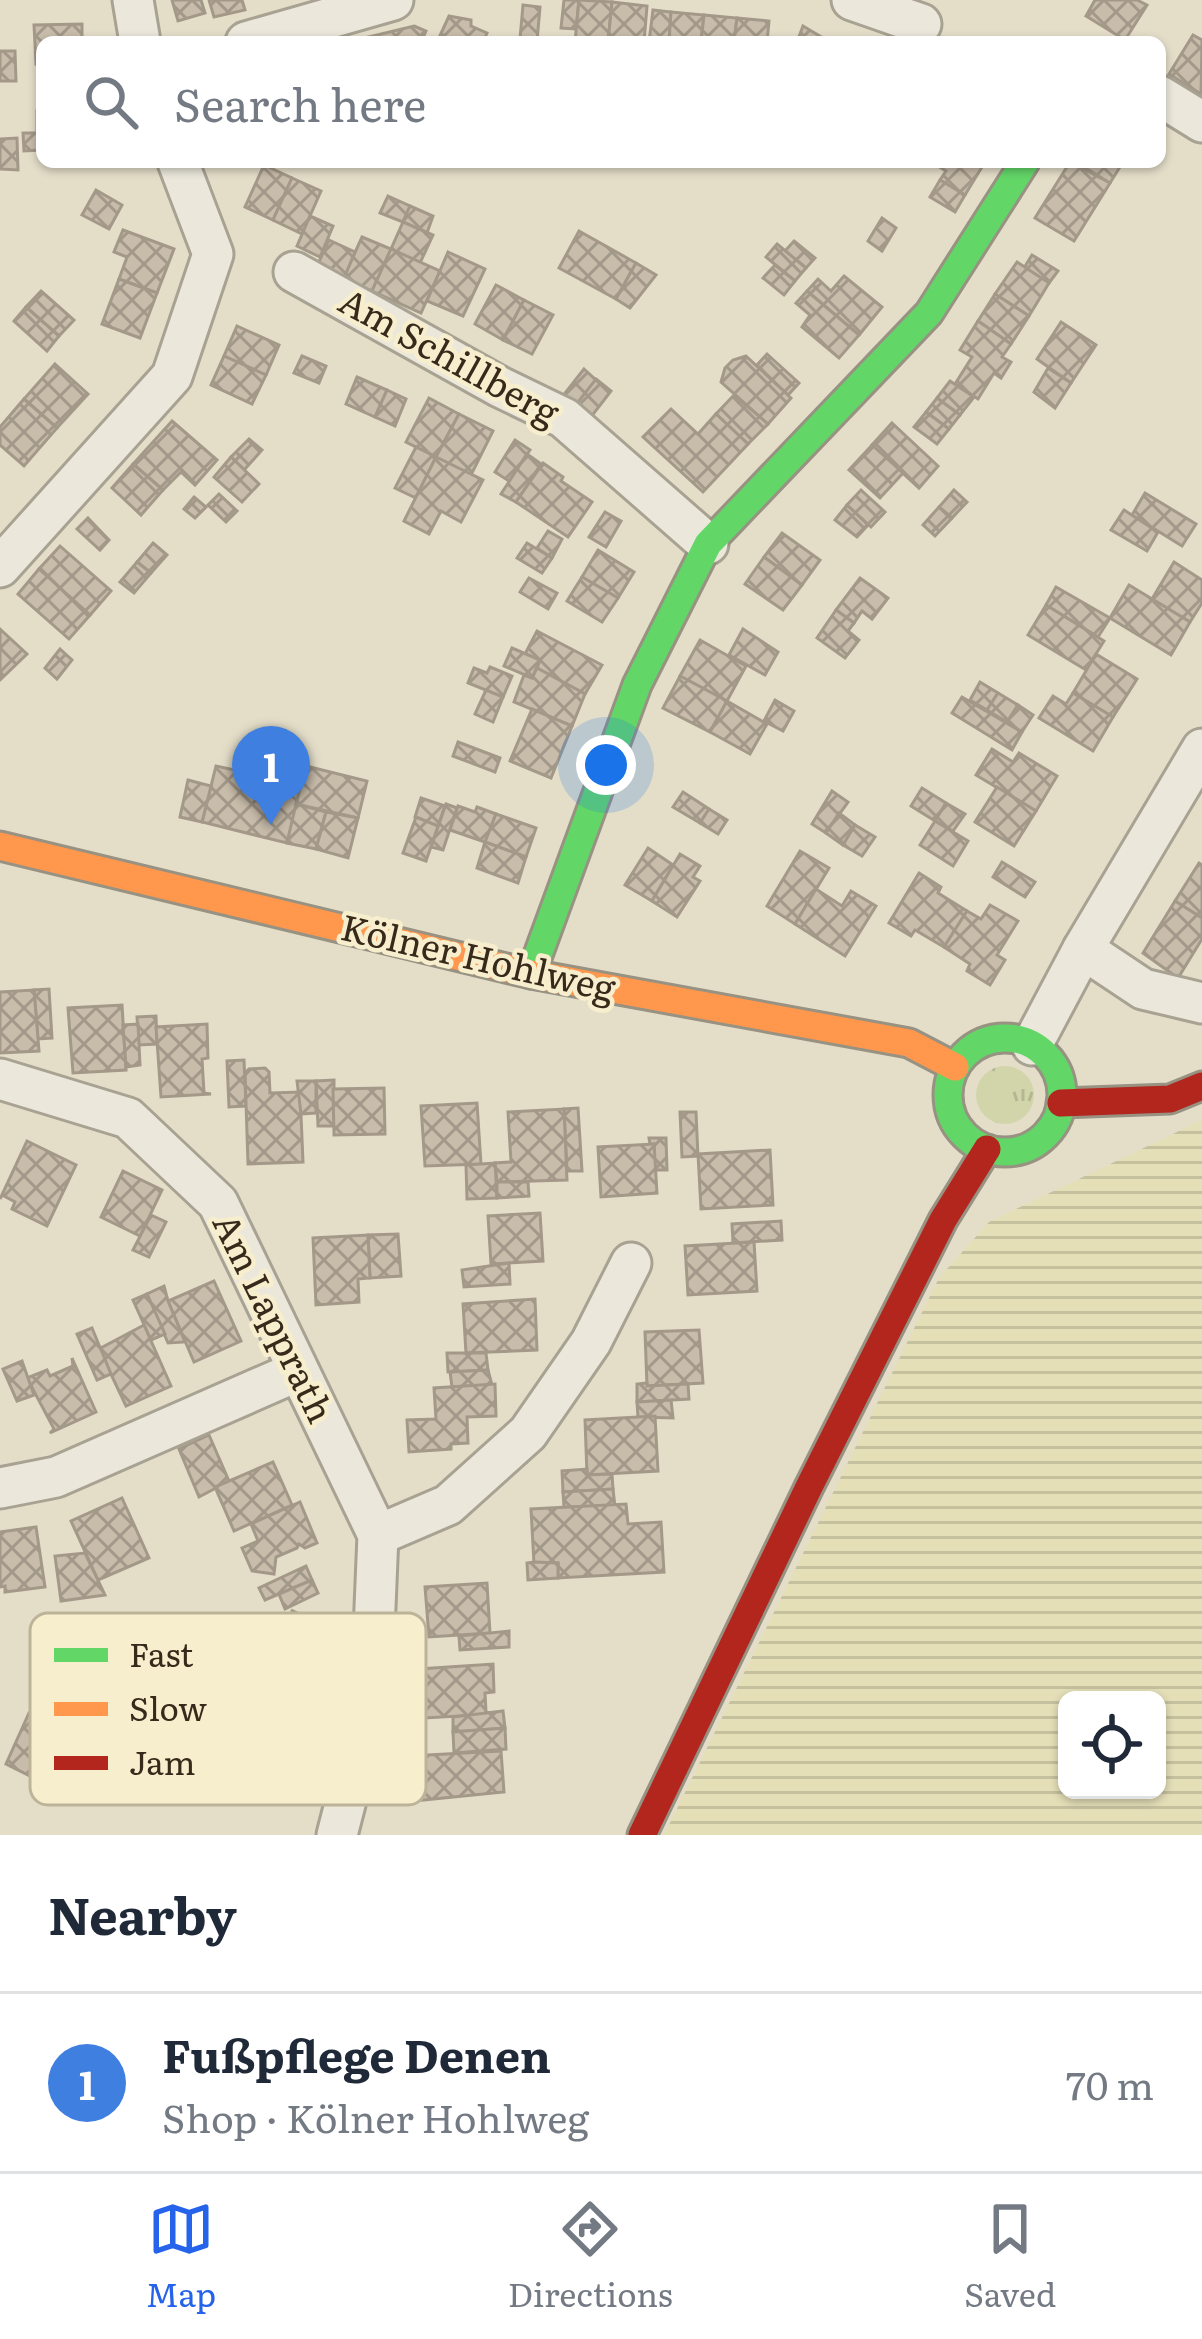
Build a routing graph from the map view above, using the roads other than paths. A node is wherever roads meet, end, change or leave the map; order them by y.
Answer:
1 (133, 0) edge
2 (393, 0) edge
3 (852, 0) edge
4 (936, 26) edge
5 (139, 36) edge
6 (267, 36) edge
7 (1166, 100) edge
8 (1202, 122) edge
9 (180, 168) edge
10 (1021, 168) edge
11 (294, 272) dead end
12 (708, 544) junction
13 (0, 567) edge
14 (1202, 749) edge
15 (0, 846) edge
16 (1083, 949) junction
17 (531, 974) junction
18 (1202, 1003) edge
19 (1032, 1045) junction
20 (955, 1067) junction
21 (0, 1079) edge
22 (1202, 1086) edge
23 (1061, 1103) junction
24 (987, 1150) junction
25 (631, 1264) dead end
26 (298, 1371) junction
27 (0, 1487) edge
28 (378, 1535) junction
29 (374, 1613) edge
30 (344, 1805) edge
31 (337, 1835) edge
32 (643, 1835) edge

1 - 5 street
2 - 6 street
3 - 4 street
7 - 8 street
9 - 13 street
10 - 12 main road
11 - 12 street, Am Schillberg
12 - 17 main road
14 - 16 street
15 - 17 main road, Kölner Hohlweg
16 - 18 street
16 - 19 street
17 - 20 main road, Kölner Hohlweg
19 - 20 main road
19 - 23 main road
20 - 24 main road
21 - 26 street, Am Lapprath
22 - 23 main road
23 - 24 main road
24 - 32 main road
25 - 28 street
26 - 27 street
26 - 28 street, Am Lapprath
28 - 29 street, Am Lapprath
30 - 31 street, Am Lapprath

